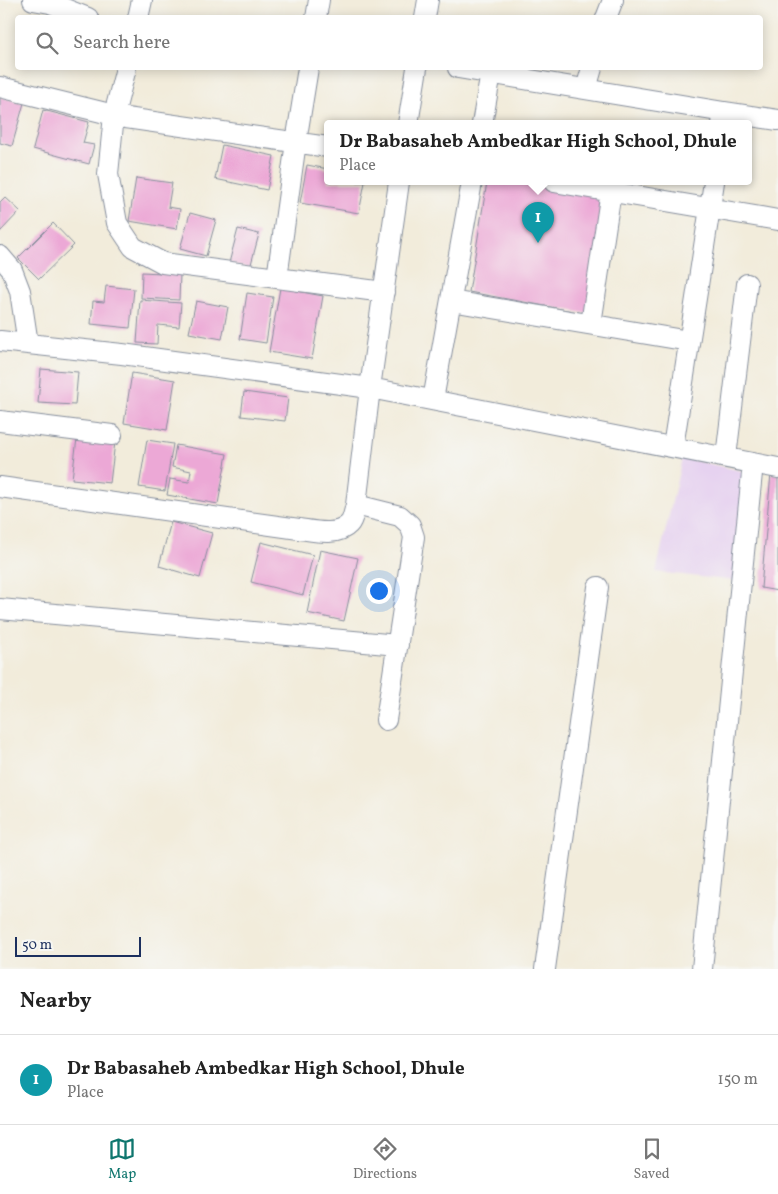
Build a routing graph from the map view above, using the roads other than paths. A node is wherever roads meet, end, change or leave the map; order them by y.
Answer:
1 (142, 0) edge
2 (319, 0) edge
3 (428, 0) edge
4 (613, 0) edge
5 (45, 1) edge
6 (80, 15) edge
7 (139, 15) edge
8 (316, 15) edge
9 (426, 15) edge
10 (607, 15) edge
11 (125, 70) edge
12 (308, 70) edge
13 (417, 70) edge
14 (471, 70) edge
15 (591, 70) edge
16 (491, 73) junction
17 (0, 87) edge
18 (586, 89) junction
19 (114, 115) junction
20 (723, 118) edge
21 (409, 120) edge
22 (483, 120) edge
23 (778, 120) edge
24 (296, 142) junction
25 (324, 146) edge
26 (400, 185) edge
27 (471, 185) edge
28 (571, 185) edge
29 (714, 185) edge
30 (610, 192) junction
31 (710, 208) junction
32 (778, 220) edge
33 (0, 256) edge
34 (277, 278) junction
35 (747, 284) dead end
36 (384, 292) junction
37 (451, 301) junction
38 (590, 324) junction
39 (0, 341) edge
40 (689, 341) junction
41 (28, 344) junction
42 (370, 388) junction
43 (433, 400) junction
44 (0, 421) edge
45 (112, 436) dead end
46 (673, 447) junction
47 (726, 456) junction
48 (753, 463) junction
49 (778, 468) edge
50 (0, 487) edge
51 (356, 505) junction
52 (598, 587) dead end
53 (0, 609) edge
54 (398, 645) junction
55 (386, 720) dead end
56 (545, 969) edge
57 (702, 969) edge

1 - 7 street
2 - 8 street
3 - 9 street
4 - 10 street
5 - 6 street
11 - 19 street
12 - 24 street
13 - 21 street
14 - 16 street
15 - 18 street
16 - 18 street
16 - 22 street
17 - 19 street
18 - 20 street
19 - 24 street
19 - 34 street
20 - 23 street
24 - 25 street
24 - 34 street
26 - 36 street
27 - 37 street
28 - 30 street
29 - 31 street
30 - 31 street
30 - 38 street
31 - 32 street
31 - 40 street
33 - 41 street
34 - 36 street
35 - 47 street
36 - 42 street
37 - 38 street
37 - 43 street
38 - 40 street
39 - 41 street
40 - 46 street
41 - 42 street
42 - 43 street
42 - 51 street
43 - 46 street
44 - 45 street
46 - 47 street
47 - 48 street
48 - 49 street
48 - 57 street
50 - 51 street
51 - 54 street
52 - 56 street
53 - 54 street
54 - 55 street

